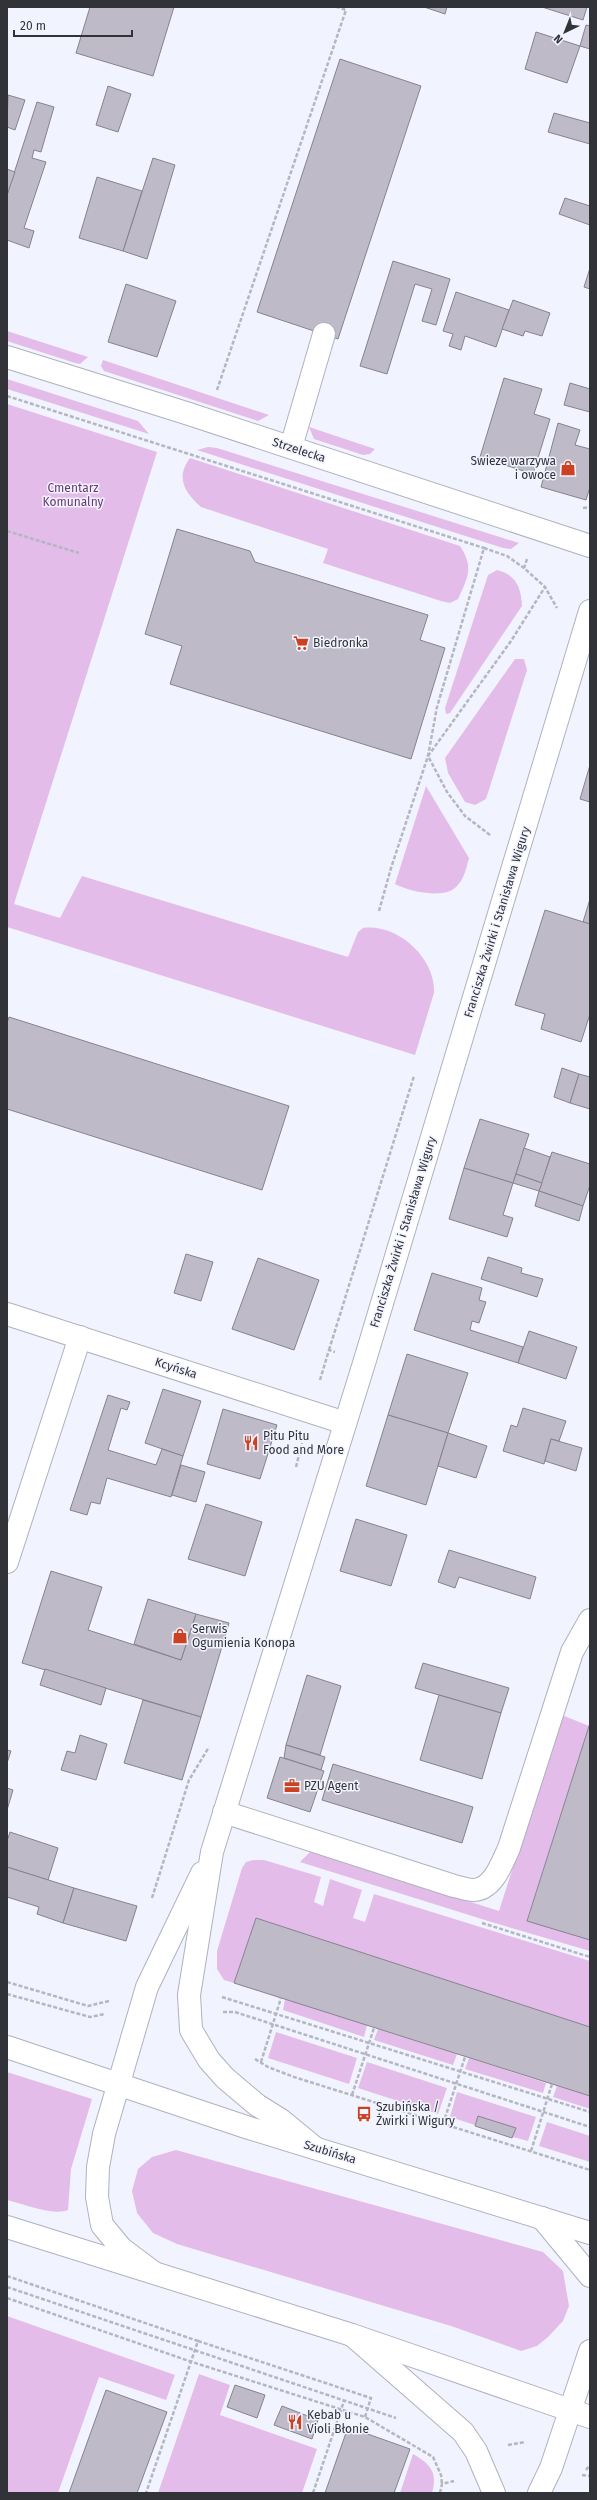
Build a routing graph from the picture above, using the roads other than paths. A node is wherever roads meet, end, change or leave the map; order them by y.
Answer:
1 (324, 334) dead end
2 (7, 357) edge
3 (291, 447) junction
4 (590, 546) edge
5 (590, 611) edge
6 (7, 1314) edge
7 (80, 1337) junction
8 (345, 1423) junction
9 (7, 1562) edge
10 (590, 1620) edge
11 (224, 1812) junction
12 (212, 1852) junction
13 (7, 2047) edge
14 (120, 2084) junction
15 (315, 2148) junction
16 (542, 2218) junction
17 (7, 2227) edge
18 (590, 2233) edge
19 (156, 2274) junction
20 (590, 2276) edge
21 (352, 2335) junction
22 (590, 2351) edge
23 (580, 2415) edge
24 (494, 2493) edge
25 (539, 2493) edge

1 - 3 street
2 - 3 street, Strzelecka
3 - 4 street, Strzelecka
5 - 8 street, Franciszka Żwirki i Stanisława Wigury
6 - 7 street, Kcyńska
7 - 8 street, Kcyńska
7 - 9 street
8 - 11 street, Franciszka Żwirki i Stanisława Wigury
10 - 11 street
11 - 12 street, Franciszka Żwirki i Stanisława Wigury
12 - 14 street, Franciszka Żwirki i Stanisława Wigury
12 - 15 street, Franciszka Żwirki i Stanisława Wigury
13 - 14 street, Szubińska
14 - 15 street, Szubińska
14 - 19 street
15 - 16 street, Szubińska
16 - 18 street, Szubińska
16 - 20 street
17 - 19 street
19 - 21 street
21 - 23 street
21 - 24 street
22 - 23 street
23 - 25 street

